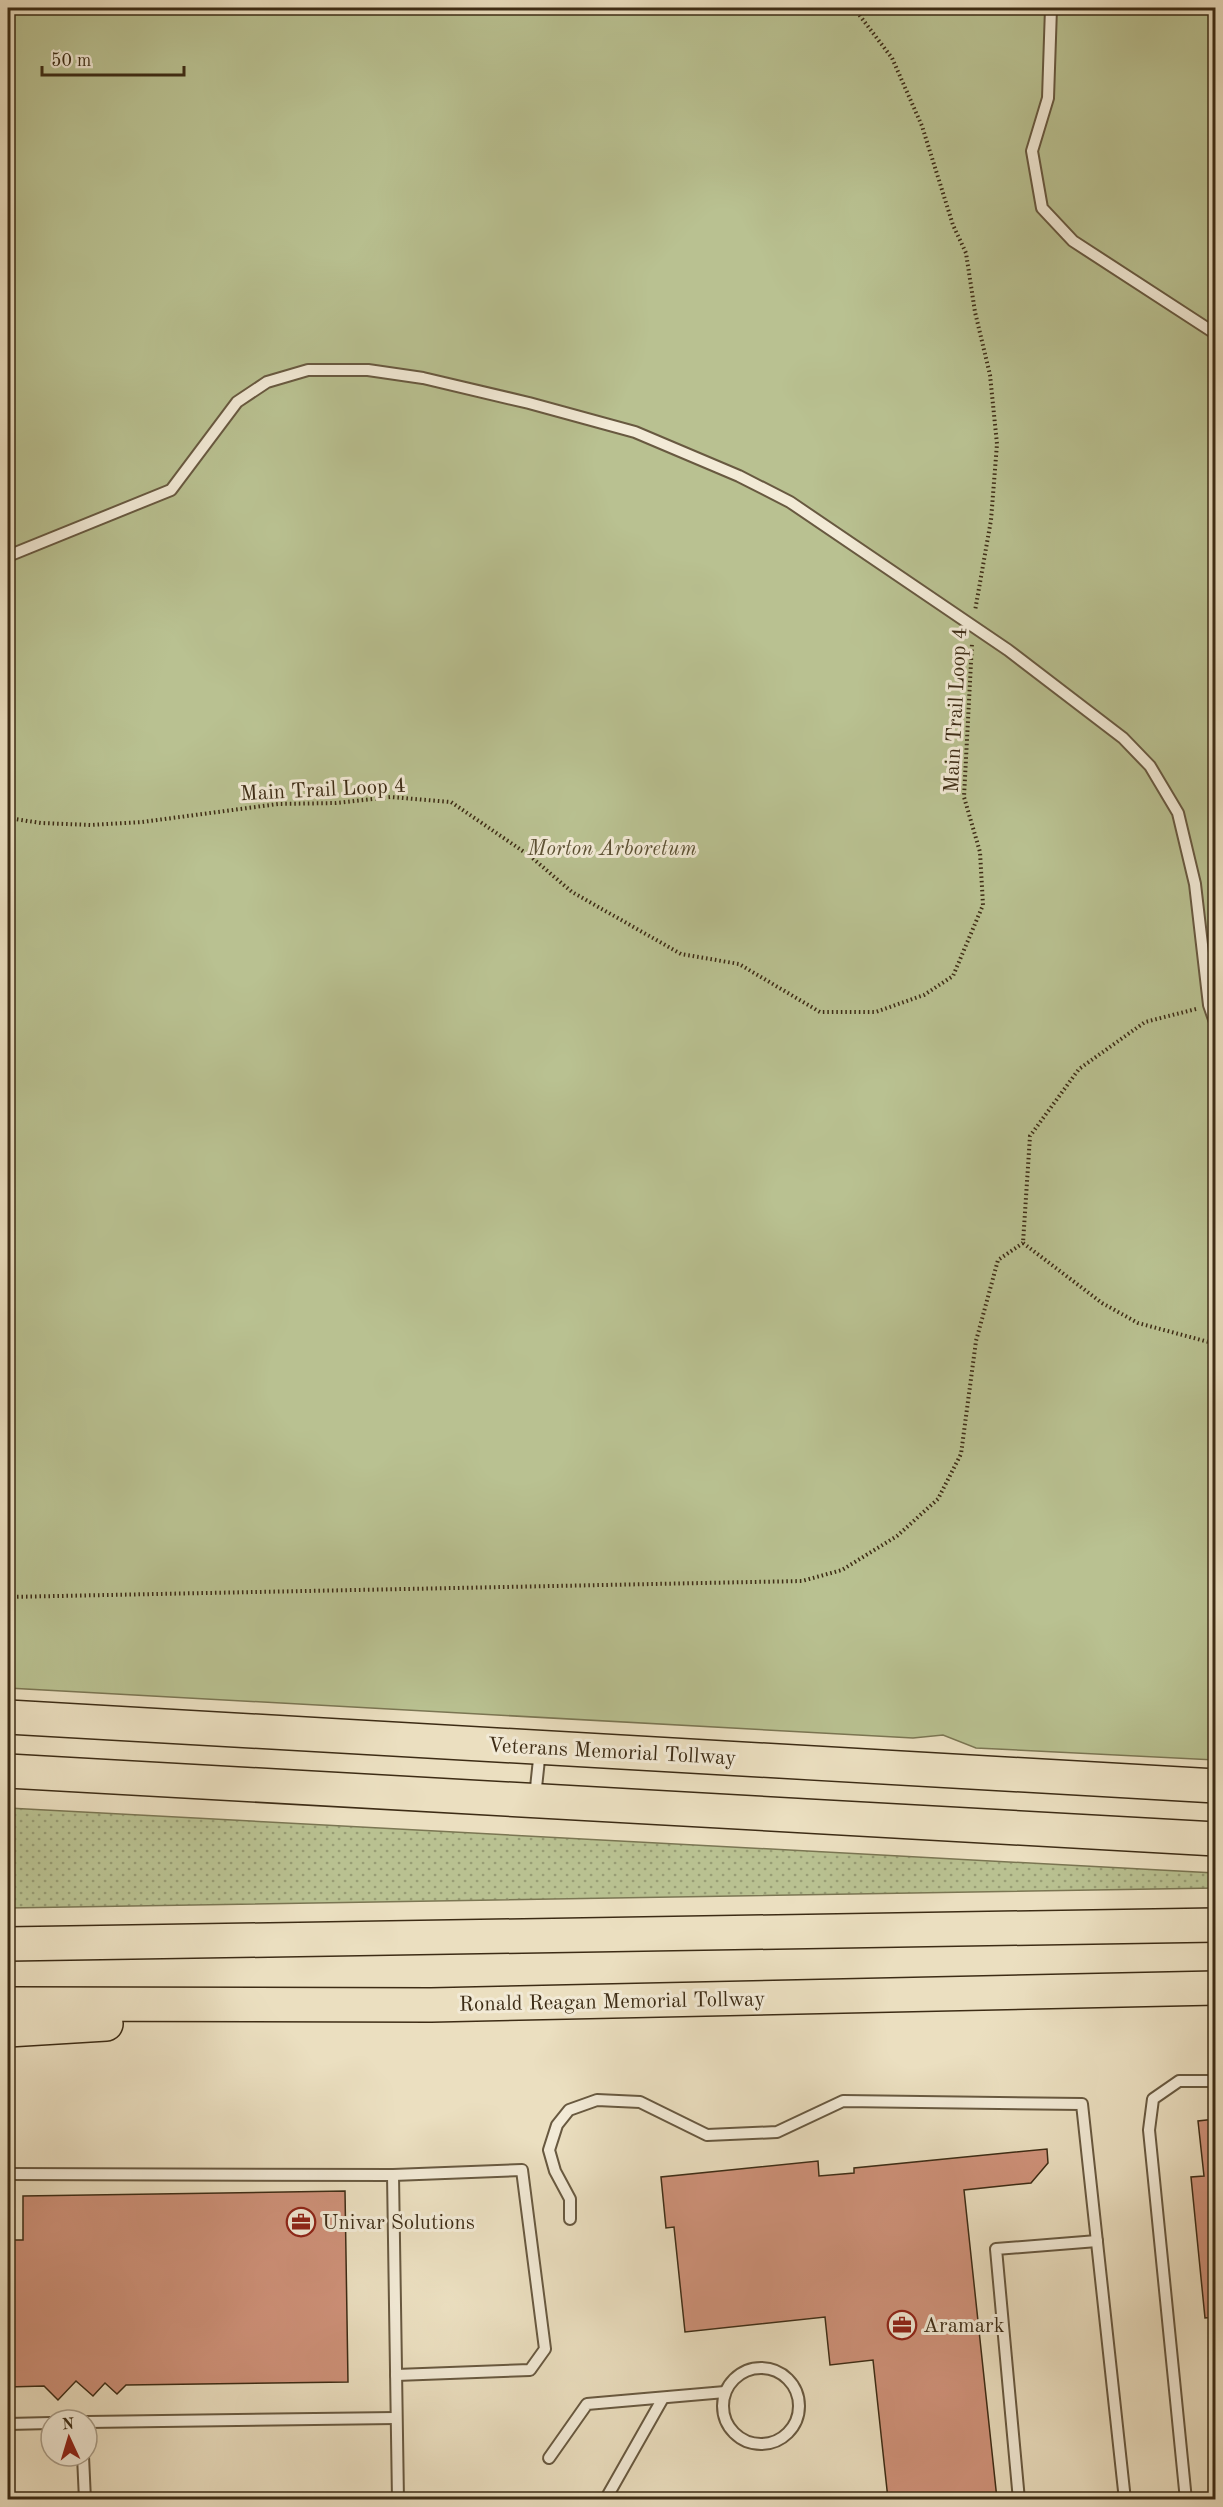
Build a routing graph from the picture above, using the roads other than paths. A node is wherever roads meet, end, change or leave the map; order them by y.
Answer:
1 (1051, 8) edge
2 (1215, 334) edge
3 (8, 556) edge
4 (1215, 1025) edge
5 (8, 1717) edge
6 (540, 1747) junction
7 (8, 1771) edge
8 (1215, 1786) edge
9 (535, 1801) junction
10 (1215, 1839) edge
11 (1215, 1924) edge
12 (8, 1944) edge
13 (1215, 1988) edge
14 (8, 2004) edge
15 (431, 2005) junction
16 (8, 2030) edge
17 (1215, 2081) edge
18 (8, 2174) edge
19 (393, 2175) junction
20 (570, 2219) dead end
21 (1097, 2241) junction
22 (396, 2375) junction
23 (725, 2392) junction
24 (663, 2398) junction
25 (396, 2418) junction
26 (99, 2422) edge
27 (39, 2423) edge
28 (8, 2424) edge
29 (549, 2458) dead end
30 (84, 2468) edge
31 (85, 2499) edge
32 (398, 2499) edge
33 (608, 2499) edge
34 (1019, 2499) edge
35 (1125, 2499) edge
36 (1186, 2499) edge

1 - 2 lane
3 - 4 lane
5 - 6 highway, Veterans Memorial Tollway
6 - 8 highway, Veterans Memorial Tollway
6 - 9 lane
7 - 9 highway
9 - 10 highway
11 - 12 highway
13 - 15 highway, Ronald Reagan Memorial Tollway
14 - 15 highway, Ronald Reagan Memorial Tollway
15 - 16 highway
17 - 36 lane
18 - 19 lane
19 - 22 lane
19 - 22 lane
20 - 21 lane
21 - 34 lane
21 - 35 lane
22 - 25 lane
23 - 23 lane
23 - 24 lane
24 - 29 lane
24 - 33 lane
25 - 26 lane
25 - 32 lane
27 - 28 lane
30 - 31 lane

